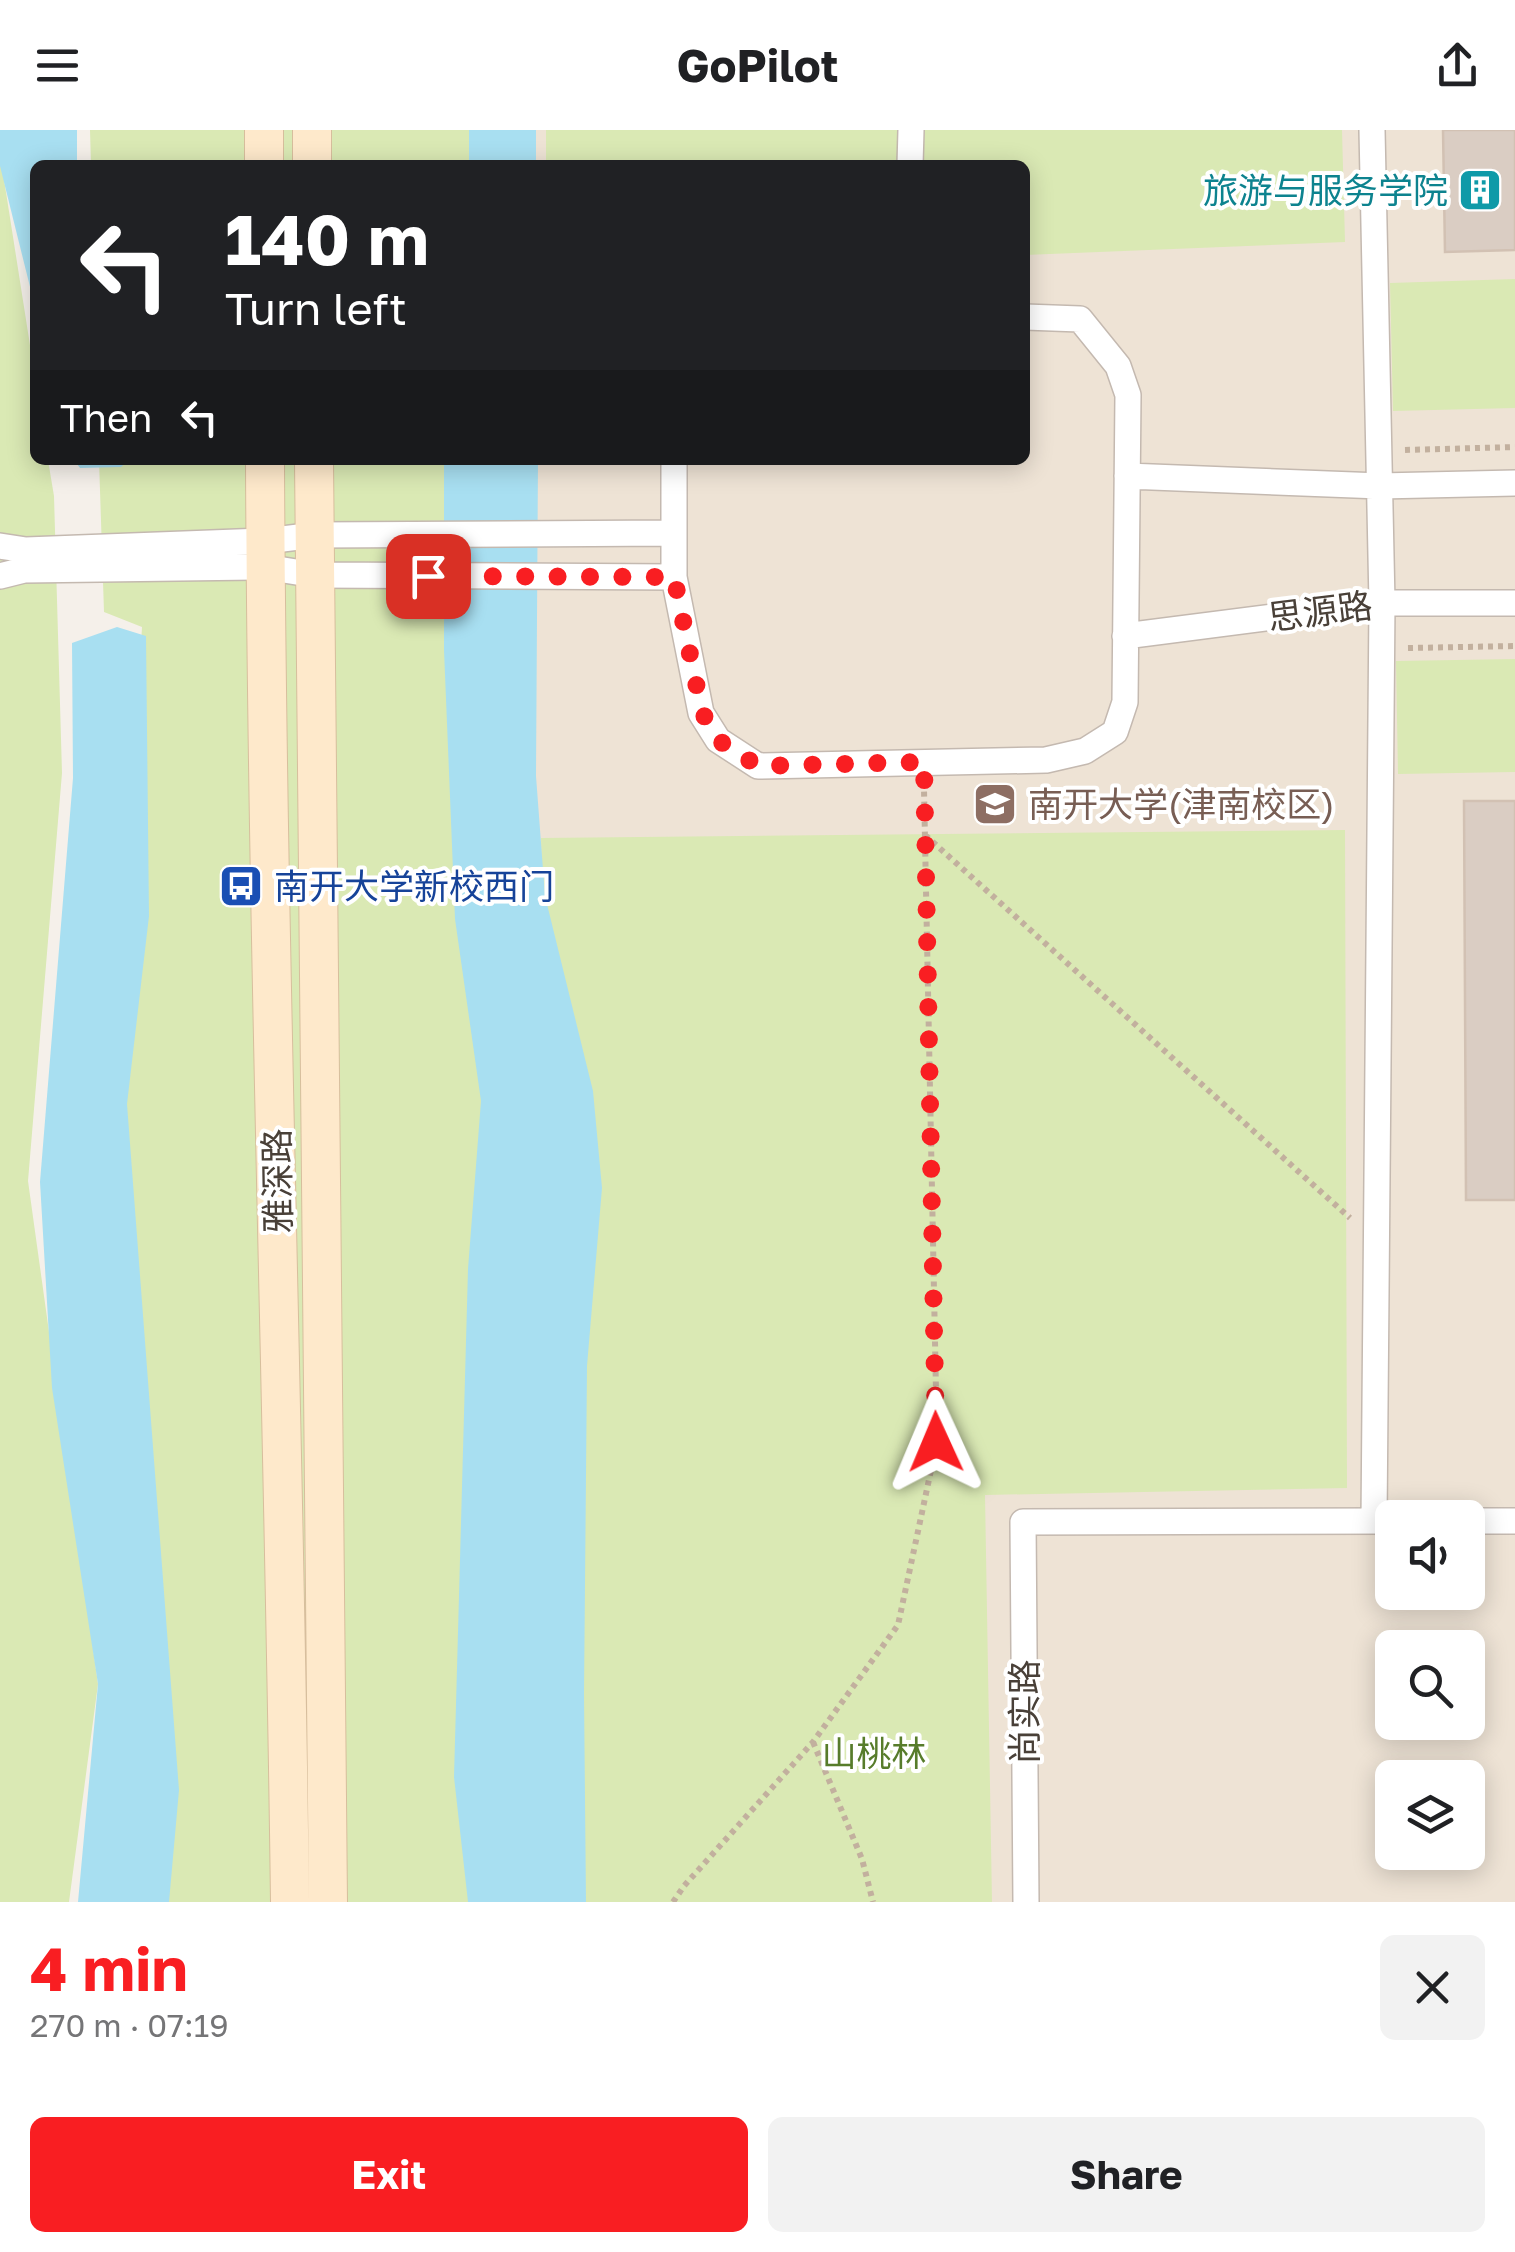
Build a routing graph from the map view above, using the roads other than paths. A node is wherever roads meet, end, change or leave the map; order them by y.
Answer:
1 (264, 130) edge
2 (312, 130) edge
3 (911, 130) edge
4 (1372, 130) edge
5 (264, 160) edge
6 (312, 160) edge
7 (910, 160) edge
8 (1030, 317) edge
9 (265, 465) edge
10 (314, 465) edge
11 (674, 465) edge
12 (1127, 476) junction
13 (1515, 483) edge
14 (1380, 486) junction
15 (673, 534) junction
16 (315, 535) junction
17 (0, 546) edge
18 (265, 554) junction
19 (315, 575) junction
20 (0, 576) edge
21 (674, 577) junction
22 (1382, 603) junction
23 (1515, 603) edge
24 (1125, 636) junction
25 (1383, 1500) edge
26 (1485, 1521) edge
27 (1515, 1521) edge
28 (1375, 1522) edge
29 (290, 1902) edge
30 (328, 1902) edge
31 (1026, 1902) edge

1 - 5 main road
2 - 6 main road
3 - 7 street
4 - 14 street
8 - 12 street
9 - 18 main road, 雅深路
10 - 16 main road, 雅深路
11 - 15 street
12 - 14 street
12 - 24 street
13 - 14 street
14 - 22 street
15 - 16 street
15 - 21 street
16 - 18 street
16 - 19 main road, 雅深路
17 - 18 street
18 - 19 street
18 - 20 street
18 - 29 main road, 雅深路
19 - 21 street
19 - 30 main road, 雅深路
21 - 24 street
22 - 23 street, 思源路
22 - 24 street, 思源路
22 - 25 street
26 - 27 street
28 - 31 street, 尚实路

